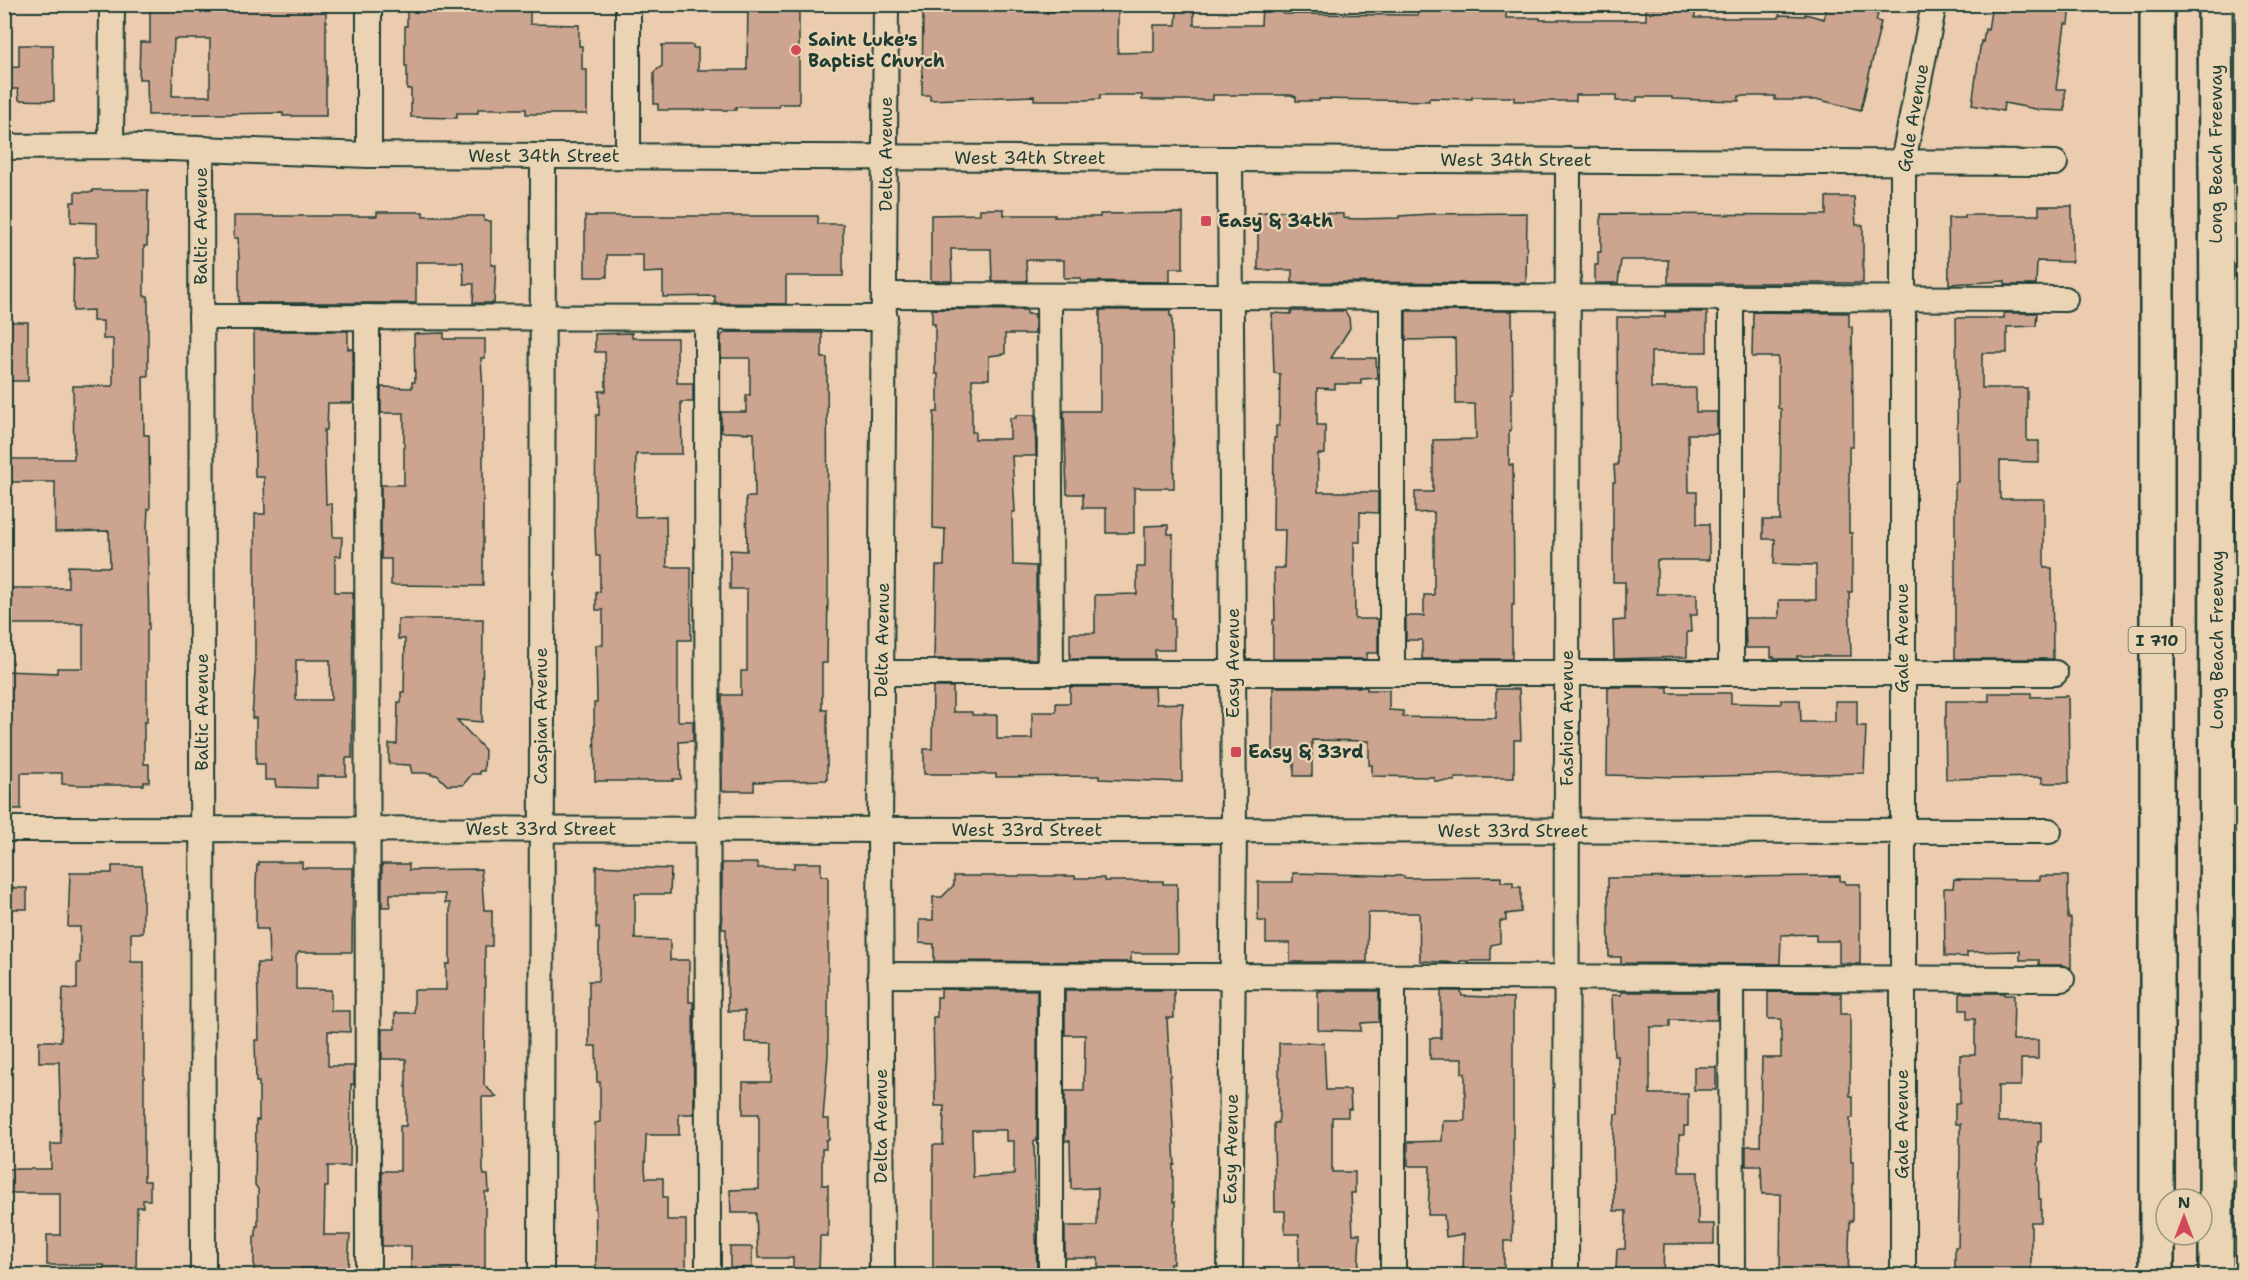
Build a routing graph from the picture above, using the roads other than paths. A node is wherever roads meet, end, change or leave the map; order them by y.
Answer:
1 (112, 4) edge
2 (369, 4) edge
3 (628, 4) edge
4 (886, 4) edge
5 (1934, 4) edge
6 (2157, 4) edge
7 (2215, 4) edge
8 (111, 146) junction
9 (4, 147) edge
10 (201, 148) junction
11 (369, 155) junction
12 (543, 156) junction
13 (628, 156) junction
14 (887, 157) junction
15 (1230, 159) junction
16 (1568, 160) junction
17 (1903, 162) junction
18 (2055, 163) dead end
19 (1048, 296) junction
20 (1231, 297) junction
21 (1392, 297) junction
22 (1568, 298) junction
23 (1731, 298) junction
24 (1903, 298) junction
25 (2064, 299) dead end
26 (885, 306) junction
27 (201, 317) junction
28 (367, 317) junction
29 (543, 317) junction
30 (707, 318) junction
31 (881, 673) junction
32 (1051, 673) junction
33 (1233, 673) junction
34 (1392, 673) junction
35 (1567, 673) junction
36 (1731, 673) junction
37 (1902, 673) junction
38 (2055, 673) dead end
39 (4, 829) edge
40 (202, 829) junction
41 (368, 829) junction
42 (541, 830) junction
43 (708, 830) junction
44 (880, 830) junction
45 (1234, 830) junction
46 (1567, 831) junction
47 (1902, 831) junction
48 (2049, 831) dead end
49 (880, 975) junction
50 (1051, 976) junction
51 (1233, 977) junction
52 (1393, 977) junction
53 (1566, 978) junction
54 (1731, 978) junction
55 (1902, 979) junction
56 (2062, 979) dead end
57 (204, 1275) edge
58 (368, 1275) edge
59 (541, 1275) edge
60 (708, 1275) edge
61 (882, 1275) edge
62 (1051, 1275) edge
63 (1230, 1275) edge
64 (1393, 1275) edge
65 (1566, 1275) edge
66 (1732, 1275) edge
67 (1903, 1275) edge
68 (2157, 1275) edge
69 (2216, 1275) edge

1 - 8 street
2 - 11 street
3 - 13 street
4 - 14 street, Delta Avenue
5 - 17 street, Gale Avenue
6 - 68 highway, I 710
7 - 69 highway, Long Beach Freeway
8 - 9 street, West 34th Street
8 - 10 street, West 34th Street
10 - 11 street, West 34th Street
10 - 27 street, Baltic Avenue
11 - 12 street, West 34th Street
12 - 13 street, West 34th Street
12 - 29 street, Caspian Avenue
13 - 14 street, West 34th Street
14 - 15 street, West 34th Street
14 - 26 street, Delta Avenue
15 - 16 street, West 34th Street
15 - 20 street, Easy Avenue
16 - 17 street, West 34th Street
16 - 22 street, Fashion Avenue
17 - 18 street, West 34th Street
17 - 24 street, Gale Avenue
19 - 20 street
19 - 26 street
19 - 32 street
20 - 21 street
20 - 33 street, Easy Avenue
21 - 22 street
21 - 34 street
22 - 23 street
22 - 35 street, Fashion Avenue
23 - 24 street
23 - 36 street
24 - 25 street
24 - 37 street, Gale Avenue
26 - 30 street
26 - 31 street, Delta Avenue
27 - 28 street
27 - 40 street, Baltic Avenue
28 - 29 street
28 - 41 street
29 - 30 street
29 - 42 street, Caspian Avenue
30 - 43 street
31 - 32 street
31 - 44 street, Delta Avenue
32 - 33 street
33 - 34 street
33 - 45 street, Easy Avenue
34 - 35 street
35 - 36 street
35 - 46 street, Fashion Avenue
36 - 37 street
37 - 38 street
37 - 47 street, Gale Avenue
39 - 40 street, West 33rd Street
40 - 41 street, West 33rd Street
40 - 57 street, Baltic Avenue
41 - 42 street, West 33rd Street
41 - 58 street
42 - 43 street, West 33rd Street
42 - 59 street, Caspian Avenue
43 - 44 street, West 33rd Street
43 - 60 street
44 - 45 street, West 33rd Street
44 - 49 street, Delta Avenue
45 - 46 street, West 33rd Street
45 - 51 street, Easy Avenue
46 - 47 street, West 33rd Street
46 - 53 street, Fashion Avenue
47 - 48 street, West 33rd Street
47 - 55 street, Gale Avenue
49 - 50 street
49 - 61 street, Delta Avenue
50 - 51 street
50 - 62 street
51 - 52 street
51 - 63 street, Easy Avenue
52 - 53 street
52 - 64 street
53 - 54 street
53 - 65 street, Fashion Avenue
54 - 55 street
54 - 66 street
55 - 56 street
55 - 67 street, Gale Avenue

